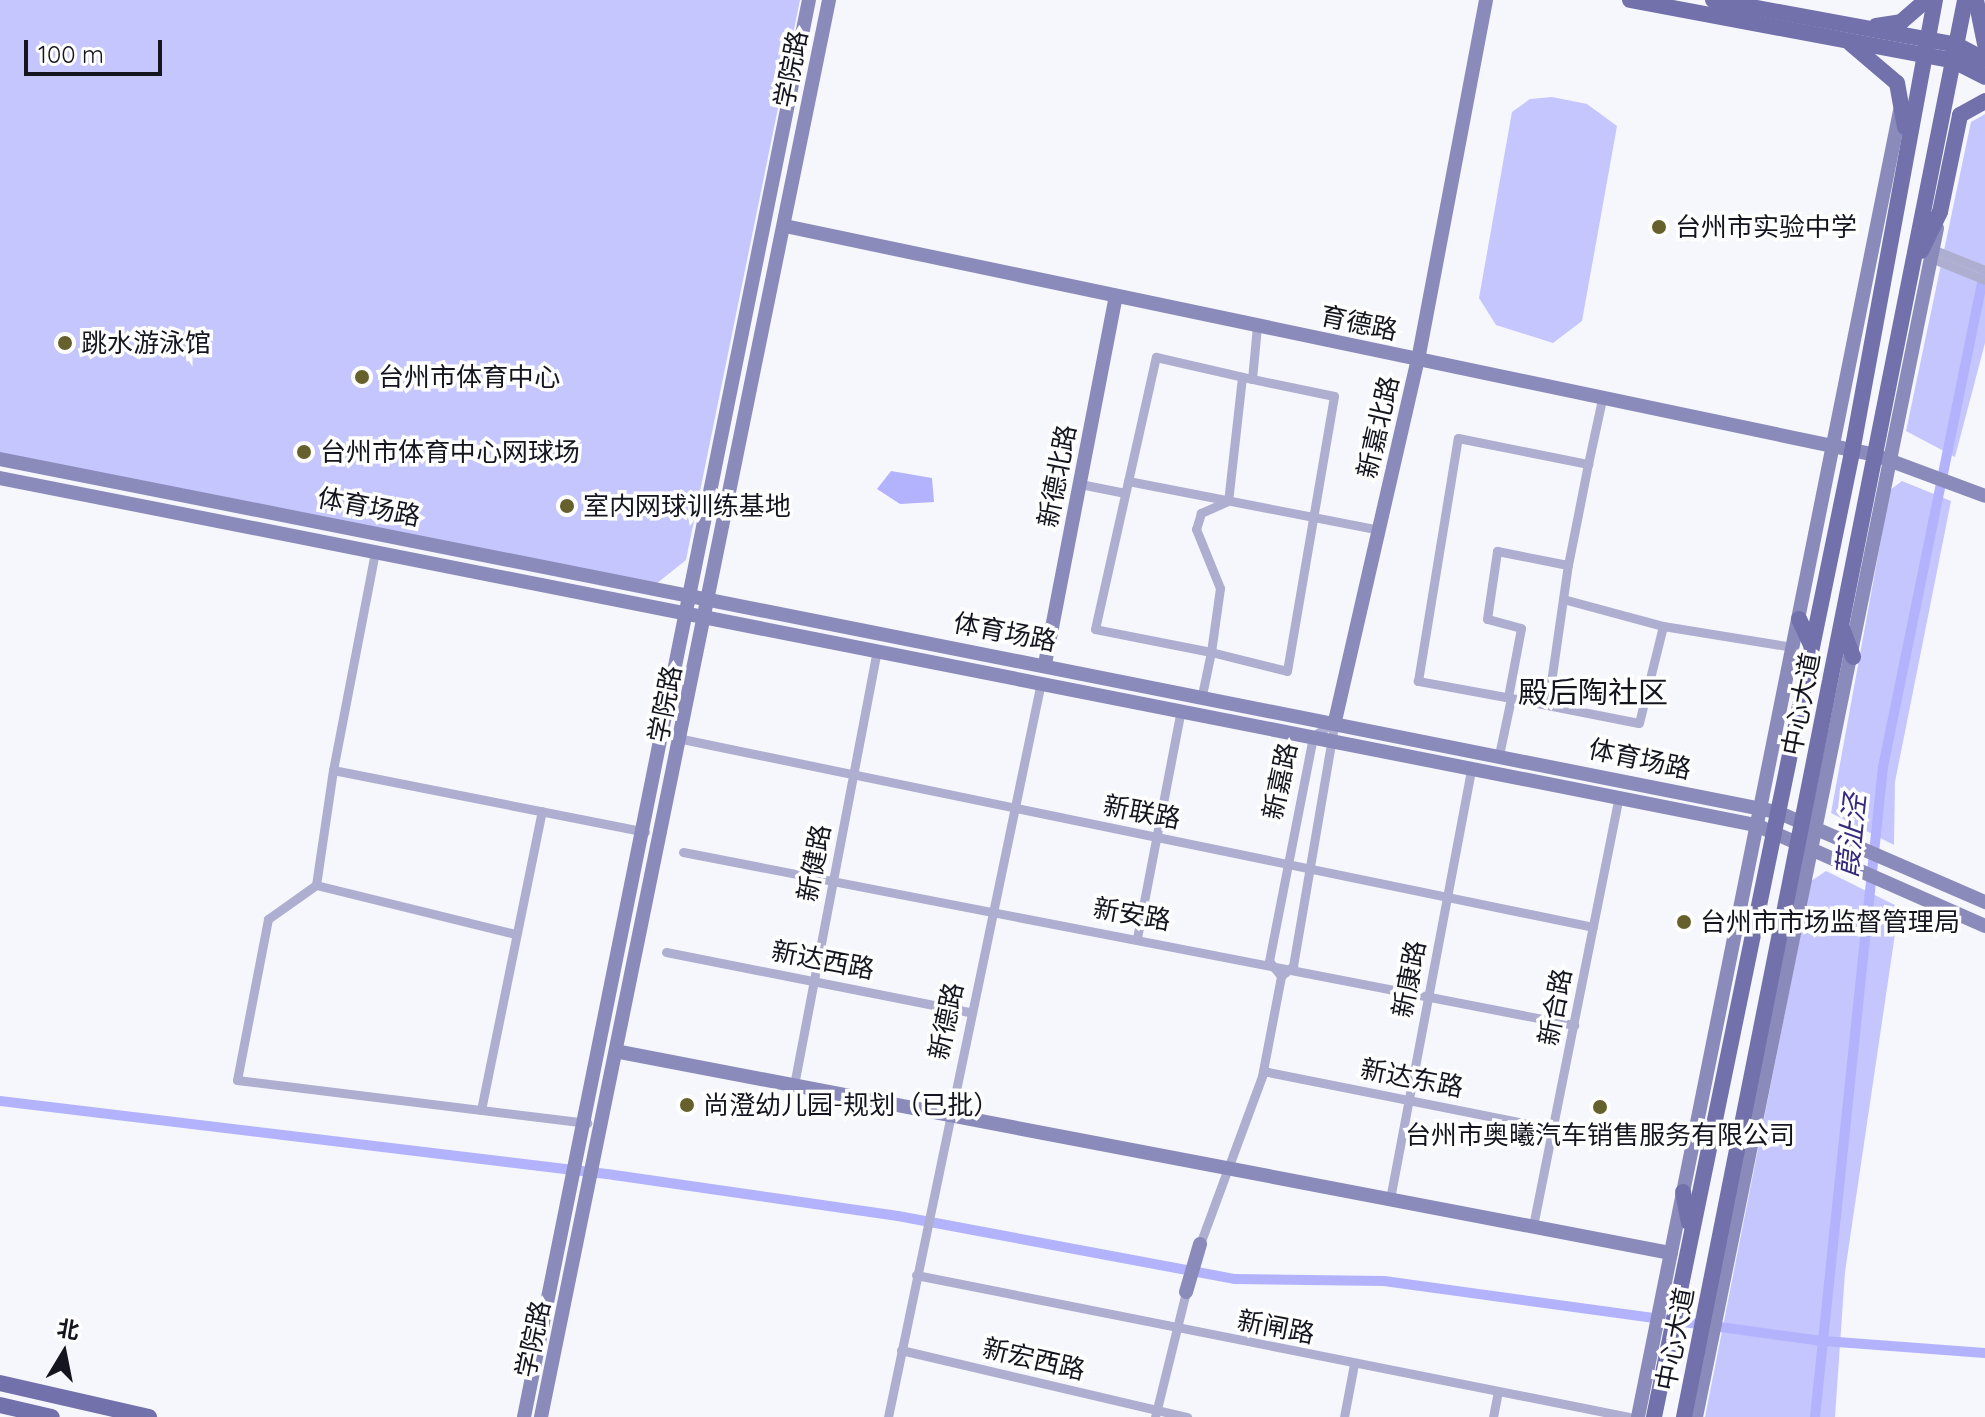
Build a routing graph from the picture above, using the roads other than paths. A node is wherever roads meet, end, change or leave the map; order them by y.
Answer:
1 (809, 0) edge
2 (829, 0) edge
3 (1486, 0) edge
4 (1630, 0) edge
5 (1713, 0) edge
6 (1926, 1) edge
7 (1975, 3) edge
8 (1852, 34) junction
9 (1985, 44) edge
10 (1925, 47) junction
11 (1955, 53) junction
12 (1985, 60) edge
13 (1985, 77) edge
14 (1902, 101) junction
15 (1985, 101) edge
16 (1906, 151) junction
17 (1940, 212) junction
18 (785, 226) junction
19 (1884, 233) junction
20 (1932, 254) junction
21 (1912, 267) junction
22 (1964, 267) junction
23 (1985, 270) edge
24 (1985, 280) edge
25 (1116, 296) junction
26 (1257, 326) junction
27 (1418, 360) junction
28 (1247, 378) junction
29 (1602, 399) junction
30 (1833, 448) junction
31 (1852, 452) junction
32 (1882, 457) junction
33 (0, 459) edge
34 (1588, 464) junction
35 (0, 478) edge
36 (1128, 481) junction
37 (1080, 484) junction
38 (1125, 493) junction
39 (1985, 496) edge
40 (1228, 501) junction
41 (1314, 519) junction
42 (1379, 530) junction
43 (375, 552) junction
44 (1568, 565) junction
45 (692, 595) junction
46 (711, 597) junction
47 (1563, 599) junction
48 (689, 613) junction
49 (707, 617) junction
50 (1799, 619) junction
51 (1663, 626) junction
52 (1841, 626) junction
53 (1811, 645) junction
54 (1793, 647) junction
55 (877, 650) junction
56 (1211, 652) junction
57 (1853, 657) junction
58 (1045, 664) junction
59 (1041, 682) junction
60 (1202, 695) junction
61 (1510, 697) junction
62 (1548, 703) junction
63 (1181, 710) junction
64 (1335, 721) junction
65 (1313, 736) junction
66 (682, 739) junction
67 (1335, 740) junction
68 (1499, 755) junction
69 (1472, 767) junction
70 (333, 770) junction
71 (853, 775) junction
72 (1619, 796) junction
73 (1014, 808) junction
74 (1760, 808) junction
75 (542, 811) junction
76 (1777, 812) junction
77 (1810, 820) junction
78 (1756, 825) junction
79 (1773, 830) junction
80 (645, 832) junction
81 (1157, 837) junction
82 (1805, 841) junction
83 (683, 852) dead end
84 (1288, 863) junction
85 (1311, 868) junction
86 (833, 881) junction
87 (316, 885) junction
88 (1448, 896) junction
89 (1985, 902) edge
90 (992, 912) junction
91 (1985, 926) edge
92 (1593, 927) junction
93 (516, 934) junction
94 (1137, 938) junction
95 (666, 952) dead end
96 (1269, 961) junction
97 (1293, 966) junction
98 (1281, 976) junction
99 (814, 981) junction
100 (1429, 995) junction
101 (970, 1012) junction
102 (1733, 1018) junction
103 (1763, 1020) junction
104 (1574, 1025) junction
105 (1714, 1031) junction
106 (1769, 1049) junction
107 (620, 1052) junction
108 (1263, 1071) junction
109 (794, 1085) junction
110 (1409, 1100) junction
111 (481, 1110) junction
112 (948, 1114) junction
113 (588, 1123) junction
114 (1553, 1129) junction
115 (588, 1164) junction
116 (1228, 1167) junction
117 (1683, 1192) junction
118 (1390, 1199) junction
119 (1738, 1205) junction
120 (1723, 1223) junction
121 (1533, 1226) junction
122 (1691, 1230) junction
123 (1200, 1244) joint
124 (1671, 1253) junction
125 (916, 1275) junction
126 (1186, 1292) joint
127 (1668, 1310) junction
128 (1710, 1317) junction
129 (1174, 1329) junction
130 (1660, 1346) junction
131 (901, 1350) junction
132 (1703, 1352) junction
133 (1354, 1364) junction
134 (0, 1383) edge
135 (1498, 1392) junction
136 (0, 1405) edge
137 (1156, 1414) edge
138 (52, 1417) edge
139 (149, 1417) edge
140 (524, 1417) edge
141 (541, 1417) edge
142 (888, 1417) edge
143 (1187, 1417) edge
144 (1344, 1417) edge
145 (1493, 1417) edge
146 (1629, 1417) edge
147 (1638, 1417) edge
148 (1654, 1417) edge
149 (1684, 1417) edge
150 (1696, 1417) edge

1 - 45 main road, 学院路
2 - 18 main road, 学院路
3 - 27 main road, 新嘉北路
4 - 8 main road
5 - 8 main road
6 - 8 main road
6 - 10 main road, 中心大道
7 - 9 main road
7 - 11 main road, 中心大道
8 - 10 main road
8 - 14 main road
10 - 11 main road
10 - 16 main road, 中心大道
11 - 12 main road
11 - 13 main road
11 - 21 main road, 中心大道
14 - 16 main road
14 - 19 main road
15 - 17 main road
16 - 19 main road, 中心大道
17 - 20 main road
17 - 21 main road
18 - 25 main road, 育德路
18 - 46 main road, 学院路
19 - 30 main road
19 - 31 main road, 中心大道
20 - 22 street
20 - 32 main road
21 - 32 main road, 中心大道
22 - 23 street
22 - 24 street
25 - 26 main road, 育德路
25 - 37 main road, 新德北路
26 - 27 main road, 育德路
26 - 28 street
27 - 29 main road, 育德路
27 - 42 main road, 新嘉北路
28 - 36 street
28 - 40 street
28 - 41 street
29 - 30 main road, 育德路
29 - 34 street
30 - 31 main road, 育德路
30 - 50 main road
31 - 32 main road, 育德路
31 - 53 main road, 中心大道
32 - 39 main road, 育德路
32 - 52 main road, 中心大道
32 - 57 main road
33 - 45 main road, 体育场路
34 - 44 street
34 - 61 street
35 - 43 main road
36 - 38 street
36 - 40 street
37 - 38 street
37 - 58 main road, 新德北路
38 - 56 street
40 - 41 street
40 - 56 street
41 - 42 street
41 - 56 street
42 - 64 main road, 新嘉北路
43 - 48 main road
43 - 70 street
44 - 47 street
44 - 61 street
45 - 46 main road, 体育场路
45 - 48 main road, 学院路
46 - 49 main road, 学院路
46 - 58 main road, 体育场路
47 - 51 street
47 - 62 street
48 - 49 main road
48 - 80 main road, 学院路
49 - 55 main road
49 - 66 main road, 学院路
50 - 53 main road
50 - 54 main road
51 - 54 street
51 - 62 street
52 - 57 main road
52 - 77 main road, 中心大道
53 - 76 main road, 中心大道
54 - 74 main road
55 - 59 main road
55 - 71 street, 新健路
56 - 60 street
57 - 77 main road
58 - 60 main road, 体育场路
59 - 63 main road
59 - 73 street, 新德路
60 - 64 main road, 体育场路
61 - 62 street
61 - 68 street
63 - 65 main road
63 - 81 street
64 - 65 street, 新嘉路
64 - 67 street, 新嘉路
64 - 68 main road, 体育场路
65 - 67 main road
65 - 84 street, 新嘉路
66 - 71 street, 新联路
66 - 107 main road, 学院路
67 - 69 main road
67 - 85 street, 新嘉路
68 - 74 main road, 体育场路
69 - 72 main road
69 - 88 street, 新康路
70 - 75 street
70 - 87 street
71 - 73 street, 新联路
71 - 86 street, 新健路
72 - 78 main road
72 - 92 street, 新合路
73 - 81 street, 新联路
73 - 90 street, 新德路
74 - 76 main road, 体育场路
74 - 78 main road
75 - 80 street
75 - 93 street
76 - 77 main road, 体育场路
76 - 79 main road, 中心大道
77 - 82 main road, 中心大道
77 - 89 main road, 体育场路
78 - 79 main road
78 - 105 main road
79 - 82 main road
79 - 102 main road, 中心大道
80 - 113 main road, 学院路
81 - 84 street, 新联路
81 - 94 street
82 - 91 main road
82 - 103 main road, 中心大道
82 - 106 main road
83 - 86 street, 新安路
84 - 85 street, 新联路
84 - 96 street, 新嘉路
85 - 88 street, 新联路
85 - 97 street, 新嘉路
86 - 90 street, 新安路
86 - 99 street, 新健路
87 - 93 street
87 - 111 street
88 - 92 street, 新联路
88 - 100 street, 新康路
90 - 94 street, 新安路
90 - 101 street, 新德路
92 - 104 street, 新合路
93 - 111 street
94 - 96 street, 新安路
95 - 99 street, 新达西路
96 - 97 street, 新安路
96 - 98 street
97 - 98 street
97 - 100 street, 新安路
98 - 108 street
99 - 101 street, 新达西路
99 - 109 street, 新健路
100 - 104 street, 新安路
100 - 110 street, 新康路
101 - 112 street, 新德路
102 - 105 main road
102 - 122 main road, 中心大道
103 - 106 main road
103 - 120 main road, 中心大道
104 - 114 street, 新合路
105 - 117 main road
106 - 119 main road
107 - 109 main road
107 - 115 main road, 学院路
108 - 110 street, 新达东路
108 - 116 street
109 - 112 main road
110 - 114 street, 新达东路
110 - 118 street, 新康路
111 - 113 street
112 - 116 main road
112 - 125 street, 新德路
113 - 115 main road, 学院路
114 - 121 street, 新合路
115 - 140 main road, 学院路
115 - 141 main road, 学院路
116 - 118 main road
116 - 123 street
117 - 122 main road
117 - 124 main road
118 - 121 main road
119 - 120 main road
119 - 128 main road
120 - 128 main road, 中心大道
121 - 124 main road
122 - 127 main road, 中心大道
123 - 126 main road
124 - 127 main road
125 - 129 street, 新闸路
125 - 131 street, 新德路
126 - 129 street
127 - 130 main road, 中心大道
128 - 132 main road, 中心大道
129 - 133 street, 新闸路
129 - 137 street
130 - 147 main road
130 - 148 main road, 中心大道
131 - 137 street, 新宏西路
131 - 142 street, 新德路
132 - 149 main road, 中心大道
132 - 150 main road
133 - 135 street, 新闸路
133 - 144 street
134 - 139 main road
135 - 145 street
135 - 146 street, 新闸路
136 - 138 main road
137 - 143 street, 新宏西路

